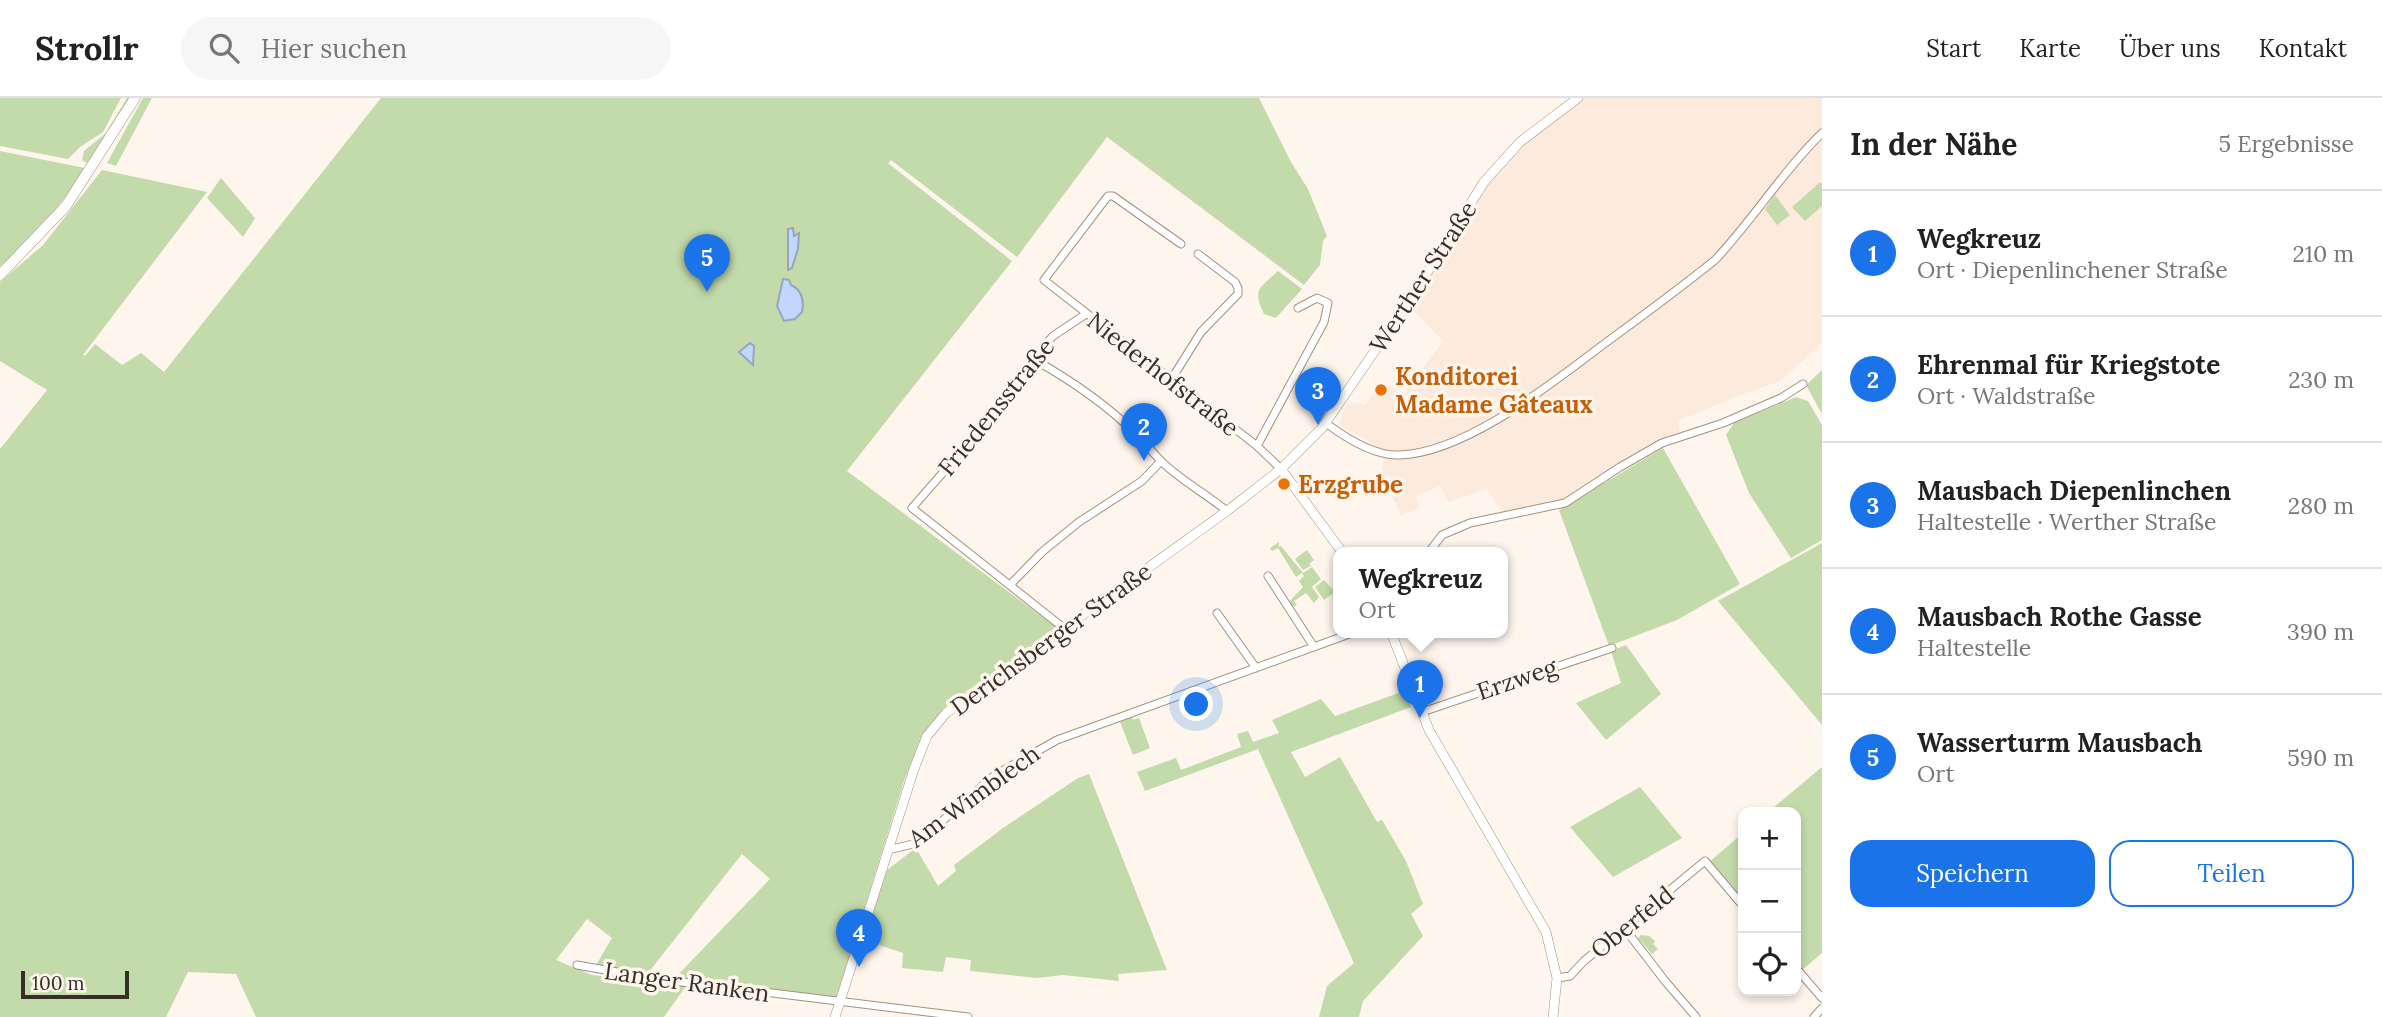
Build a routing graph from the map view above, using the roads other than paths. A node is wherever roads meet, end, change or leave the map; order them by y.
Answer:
1 (135, 98) edge
2 (1578, 98) edge
3 (1822, 133) edge
4 (1181, 244) dead end
5 (1198, 254) dead end
6 (0, 275) edge
7 (1298, 308) dead end
8 (1086, 314) junction
9 (1035, 360) junction
10 (1171, 380) junction
11 (1803, 384) dead end
12 (1327, 424) junction
13 (1257, 446) junction
14 (1161, 461) junction
15 (1281, 469) junction
16 (1227, 511) junction
17 (1338, 547) edge
18 (1433, 547) edge
19 (1268, 576) dead end
20 (1010, 586) junction
21 (1217, 613) dead end
22 (1065, 629) junction
23 (1339, 638) edge
24 (1393, 638) edge
25 (1314, 647) junction
26 (1612, 648) dead end
27 (1256, 668) junction
28 (1422, 712) junction
29 (888, 849) junction
30 (1738, 900) edge
31 (1625, 929) junction
32 (577, 965) dead end
33 (1801, 974) edge
34 (1557, 978) junction
35 (1822, 998) edge
36 (839, 1003) junction
37 (1822, 1008) edge
38 (835, 1017) edge
39 (968, 1017) edge
40 (1551, 1017) edge
41 (1696, 1017) edge
42 (1814, 1017) edge

1 - 6 main road
2 - 12 street, Werther Straße
3 - 12 street
4 - 8 street, Niederhofstraße
5 - 10 street
7 - 13 street
8 - 9 street, Friedensstraße
8 - 10 street, Niederhofstraße
9 - 14 street
9 - 20 street, Friedensstraße
10 - 13 street, Niederhofstraße
11 - 18 street
12 - 15 street, Werther Straße
13 - 15 street, Niederhofstraße
14 - 16 street
14 - 20 street
15 - 16 street, Derichsberger Straße
15 - 17 street
16 - 22 street, Derichsberger Straße
19 - 25 street
20 - 22 street
21 - 27 street
22 - 29 street, Derichsberger Straße
23 - 25 street, Am Wimblech
24 - 28 street
25 - 27 street, Am Wimblech
26 - 28 street, Erzweg
27 - 29 street, Am Wimblech
28 - 34 street
29 - 36 street, Derichsberger Straße
30 - 31 street, Oberfeld
31 - 34 street, Oberfeld
31 - 41 street
32 - 36 street, Langer Ranken
33 - 35 street
34 - 40 street
36 - 38 street, Derichsberger Straße
36 - 39 street, Langer Ranken
37 - 42 street

